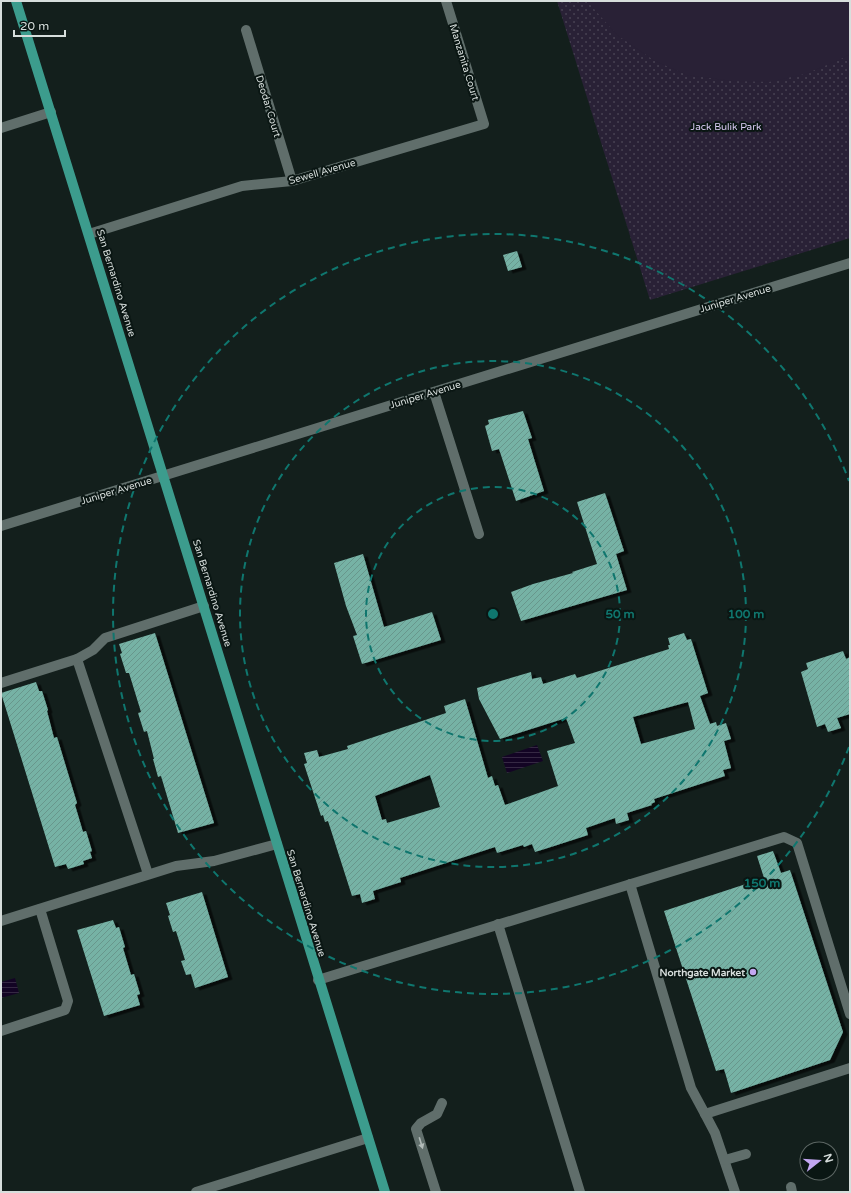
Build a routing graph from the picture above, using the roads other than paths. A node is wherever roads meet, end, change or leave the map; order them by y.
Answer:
1 (16, 1) edge
2 (446, 1) edge
3 (246, 30) dead end
4 (51, 112) junction
5 (484, 124) joint
6 (1, 128) edge
7 (292, 181) junction
8 (89, 234) junction
9 (850, 263) edge
10 (434, 392) junction
11 (164, 475) junction
12 (1, 526) edge
13 (479, 534) dead end
14 (204, 606) junction
15 (77, 659) junction
16 (1, 683) edge
17 (277, 844) junction
18 (148, 874) junction
19 (630, 884) junction
20 (40, 909) junction
21 (1, 921) edge
22 (498, 924) junction
23 (318, 980) junction
24 (850, 1014) edge
25 (1, 1031) edge
26 (850, 1068) edge
27 (442, 1103) dead end
28 (705, 1114) junction
29 (368, 1138) junction
30 (746, 1154) dead end
31 (725, 1160) junction
32 (196, 1192) edge
33 (385, 1192) edge
34 (436, 1192) edge
35 (580, 1192) edge
36 (735, 1192) edge

1 - 4 main road, San Bernardino Avenue
2 - 5 street, Manzanita Court
3 - 7 street, Deodar Court
4 - 6 street
4 - 8 main road, San Bernardino Avenue
5 - 7 street, Sewell Avenue
7 - 8 street, Sewell Avenue
8 - 11 main road, San Bernardino Avenue
9 - 10 street, Juniper Avenue
10 - 11 street, Juniper Avenue
10 - 13 street
11 - 12 street, Juniper Avenue
11 - 14 main road, San Bernardino Avenue
14 - 15 street
14 - 17 main road, San Bernardino Avenue
15 - 16 street
15 - 18 street
17 - 18 street
17 - 23 main road, San Bernardino Avenue
18 - 20 street
19 - 22 street
19 - 24 street
19 - 28 street
20 - 21 street
20 - 25 street
22 - 23 street
22 - 35 street
23 - 29 main road, San Bernardino Avenue
26 - 28 street
27 -> 34 street
28 - 31 street
29 - 32 street
29 - 33 main road, San Bernardino Avenue
30 - 31 street
31 - 36 street

